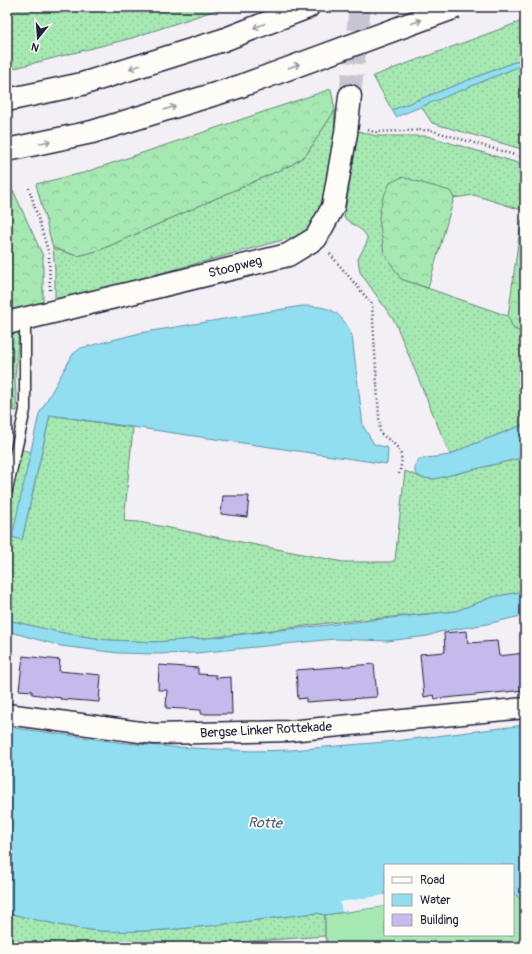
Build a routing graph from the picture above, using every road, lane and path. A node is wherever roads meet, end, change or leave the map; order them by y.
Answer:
1 (308, 7) edge
2 (456, 7) edge
3 (7, 100) edge
4 (349, 106) joint
5 (7, 150) edge
6 (525, 158) edge
7 (29, 188) dead end
8 (316, 238) junction
9 (50, 313) junction
10 (16, 321) edge
11 (399, 474) dead end
12 (7, 490) edge
13 (525, 708) edge
14 (7, 714) edge
15 (7, 943) edge
16 (23, 947) edge

1 -> 3 main road
5 -> 2 main road, bridge
4 - 6 path
4 - 8 main road, Stoopweg
7 - 9 path
8 - 9 main road, Stoopweg
8 - 11 path
9 - 10 main road, Stoopweg
10 - 12 lane
13 - 14 street, Bergse Linker Rottekade
15 - 16 path

